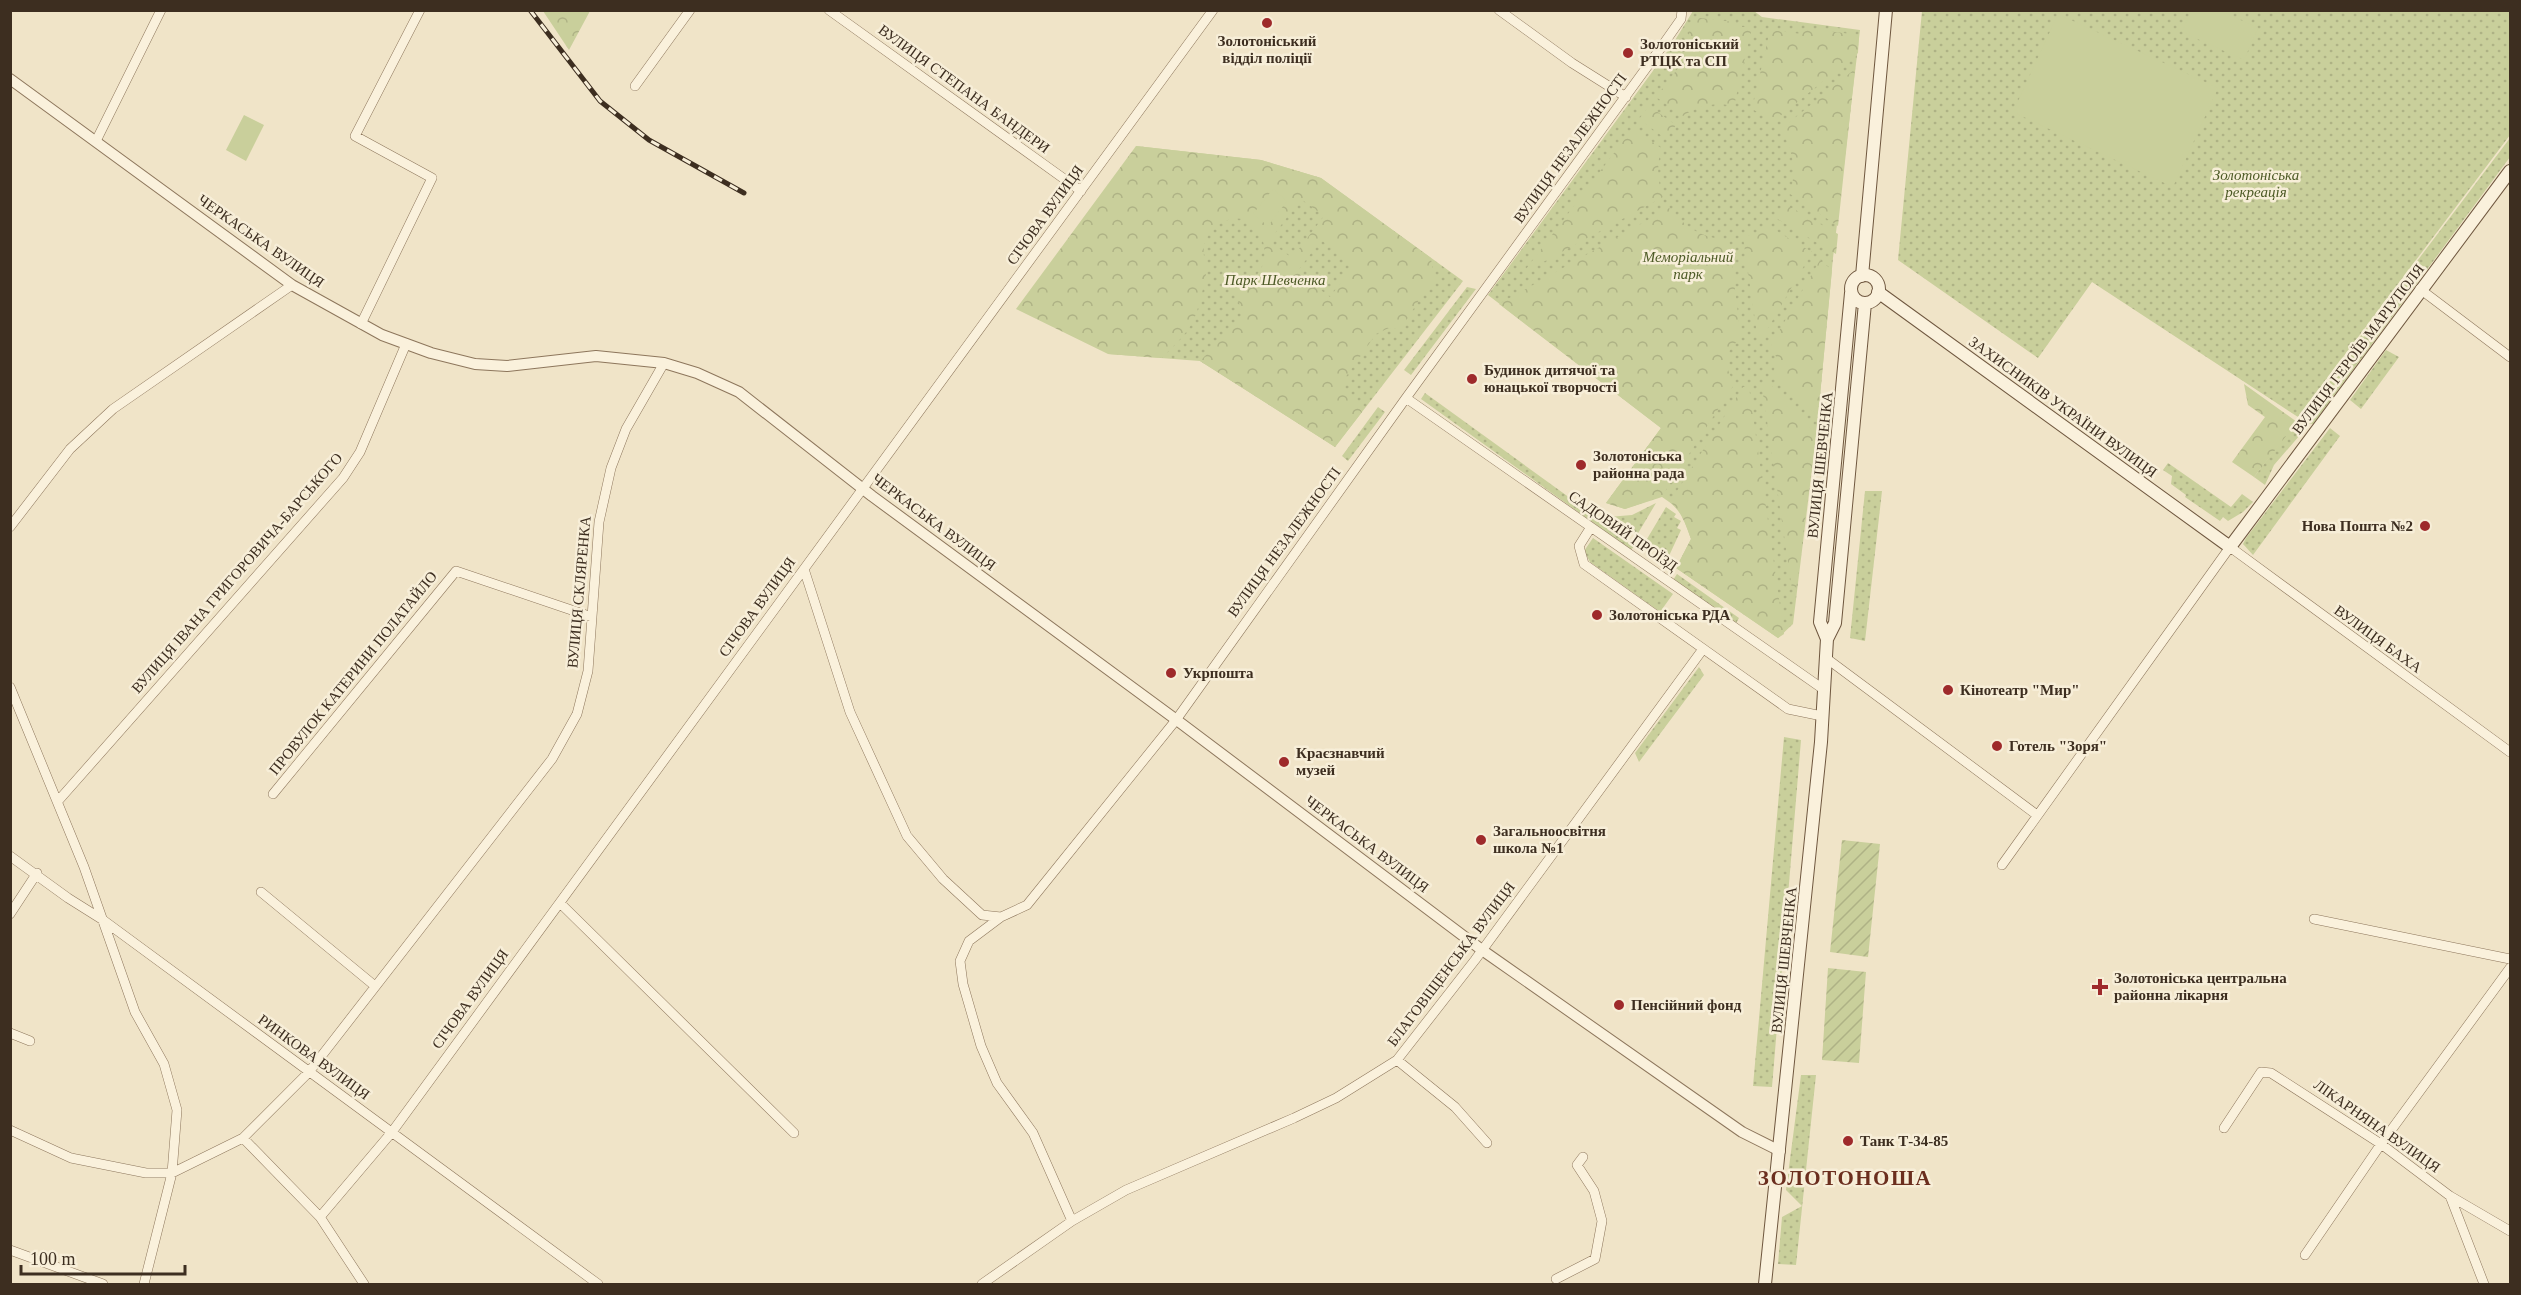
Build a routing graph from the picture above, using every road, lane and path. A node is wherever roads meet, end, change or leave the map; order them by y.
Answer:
1 (161, 10) edge
2 (420, 10) edge
3 (690, 10) edge
4 (829, 10) edge
5 (1213, 10) edge
6 (1499, 10) edge
7 (1682, 10) edge
8 (1886, 10) edge
9 (10, 79) edge
10 (635, 86) dead end
11 (1626, 97) junction
12 (96, 141) junction
13 (2511, 171) edge
14 (1081, 191) junction
15 (1862, 276) junction
16 (292, 285) junction
17 (2421, 289) junction
18 (1878, 292) junction
19 (1851, 293) junction
20 (1865, 303) junction
21 (361, 324) junction
22 (406, 344) junction
23 (2511, 357) edge
24 (664, 363) junction
25 (1406, 398) junction
26 (863, 488) junction
27 (10, 527) edge
28 (1591, 527) junction
29 (2230, 547) junction
30 (804, 569) junction
31 (592, 617) junction
32 (1827, 639) junction
33 (1703, 649) junction
34 (1826, 658) junction
35 (10, 687) edge
36 (1823, 689) junction
37 (1822, 716) junction
38 (1176, 720) junction
39 (2511, 752) edge
40 (273, 794) dead end
41 (58, 801) junction
42 (2037, 815) junction
43 (10, 856) edge
44 (2002, 865) dead end
45 (37, 873) junction
46 (261, 892) dead end
47 (560, 903) junction
48 (10, 914) edge
49 (1000, 917) junction
50 (2314, 919) dead end
51 (103, 920) junction
52 (1482, 950) junction
53 (2511, 959) edge
54 (2511, 968) edge
55 (375, 986) junction
56 (10, 1033) edge
57 (30, 1041) dead end
58 (1397, 1060) junction
59 (309, 1072) junction
60 (2224, 1128) dead end
61 (10, 1130) edge
62 (392, 1132) junction
63 (794, 1132) dead end
64 (243, 1138) junction
65 (1487, 1143) dead end
66 (2381, 1144) junction
67 (1780, 1151) junction
68 (1583, 1157) dead end
69 (172, 1173) junction
70 (2450, 1196) junction
71 (320, 1217) junction
72 (1072, 1221) junction
73 (2511, 1231) edge
74 (10, 1250) edge
75 (2305, 1255) dead end
76 (1556, 1279) dead end
77 (103, 1284) edge
78 (144, 1284) edge
79 (364, 1284) edge
80 (598, 1284) edge
81 (982, 1284) edge
82 (1765, 1284) edge
83 (2484, 1284) edge

1 - 12 street
2 - 21 street
3 - 10 street
4 - 14 street, ВУЛИЦЯ СТЕПАНА БАНДЕРИ
5 - 14 street, СІЧОВА ВУЛИЦЯ
6 - 11 street
7 - 11 street, ВУЛИЦЯ НЕЗАЛЕЖНОСТІ
8 - 15 main road
9 - 12 street, ЧЕРКАСЬКА ВУЛИЦЯ
11 - 25 street, ВУЛИЦЯ НЕЗАЛЕЖНОСТІ
12 - 16 street, ЧЕРКАСЬКА ВУЛИЦЯ
13 - 17 main road, ВУЛИЦЯ ГЕРОЇВ МАРІУПОЛЯ
14 - 26 street, СІЧОВА ВУЛИЦЯ
15 - 18 main road
15 - 19 main road
16 - 21 street, ЧЕРКАСЬКА ВУЛИЦЯ
16 - 27 street
17 - 23 street
17 - 29 main road, ВУЛИЦЯ ГЕРОЇВ МАРІУПОЛЯ
18 - 20 main road
18 - 29 main road, ЗАХИСНИКІВ УКРАЇНИ ВУЛИЦЯ
19 - 20 main road
19 - 32 main road, ВУЛИЦЯ ШЕВЧЕНКА
20 - 32 main road, ВУЛИЦЯ ШЕВЧЕНКА
21 - 22 street, ЧЕРКАСЬКА ВУЛИЦЯ
22 - 24 street, ЧЕРКАСЬКА ВУЛИЦЯ
22 - 41 street, ВУЛИЦЯ ІВАНА ГРИГОРОВИЧА-БАРСЬКОГО
24 - 26 street, ЧЕРКАСЬКА ВУЛИЦЯ
24 - 31 street, ВУЛИЦЯ СКЛЯРЕНКА
25 - 28 street, САДОВИЙ ПРОЇЗД
25 - 38 street, ВУЛИЦЯ НЕЗАЛЕЖНОСТІ
26 - 30 street, СІЧОВА ВУЛИЦЯ
26 - 38 street, ЧЕРКАСЬКА ВУЛИЦЯ
28 - 33 street
28 - 36 street, САДОВИЙ ПРОЇЗД
29 - 39 street, ВУЛИЦЯ БАХА
29 - 42 street
30 - 47 street, СІЧОВА ВУЛИЦЯ
30 - 49 street
31 - 40 street, ПРОВУЛОК КАТЕРИНИ ПОЛАТАЙЛО
31 - 55 street, ВУЛИЦЯ СКЛЯРЕНКА
32 - 34 main road, ВУЛИЦЯ ШЕВЧЕНКА
33 - 37 street
33 - 52 street, БЛАГОВІЩЕНСЬКА ВУЛИЦЯ
34 - 36 main road, ВУЛИЦЯ ШЕВЧЕНКА
34 - 42 street
35 - 41 street
36 - 37 main road, ВУЛИЦЯ ШЕВЧЕНКА
37 - 67 main road, ВУЛИЦЯ ШЕВЧЕНКА
38 - 49 street, ВУЛИЦЯ НЕЗАЛЕЖНОСТІ
38 - 52 street, ЧЕРКАСЬКА ВУЛИЦЯ
41 - 51 street
42 - 44 street
43 - 45 street, РИНКОВА ВУЛИЦЯ
45 - 48 street
45 - 51 street, РИНКОВА ВУЛИЦЯ
46 - 55 street
47 - 62 street, СІЧОВА ВУЛИЦЯ
47 - 63 street
49 - 72 street, ВУЛИЦЯ НЕЗАЛЕЖНОСТІ
50 - 53 street
51 - 59 street, РИНКОВА ВУЛИЦЯ
51 - 69 street
52 - 58 street, БЛАГОВІЩЕНСЬКА ВУЛИЦЯ
52 - 67 street, ЧЕРКАСЬКА ВУЛИЦЯ
54 - 66 street
55 - 59 street, ВУЛИЦЯ СКЛЯРЕНКА
56 - 57 street
58 - 65 street
58 - 72 street, БЛАГОВІЩЕНСЬКА ВУЛИЦЯ
59 - 62 street, РИНКОВА ВУЛИЦЯ
59 - 64 street, ВУЛИЦЯ СКЛЯРЕНКА
60 - 66 street, ЛІКАРНЯНА ВУЛИЦЯ
61 - 69 street
62 - 71 street, СІЧОВА ВУЛИЦЯ
62 - 80 street, РИНКОВА ВУЛИЦЯ
64 - 69 street, ВУЛИЦЯ СКЛЯРЕНКА
64 - 71 street
66 - 70 street, ЛІКАРНЯНА ВУЛИЦЯ
66 - 75 street
67 - 82 main road, ВУЛИЦЯ ШЕВЧЕНКА
68 - 76 street
69 - 78 street
70 - 73 street, ЛІКАРНЯНА ВУЛИЦЯ
70 - 83 street
71 - 79 street
72 - 81 street, БЛАГОВІЩЕНСЬКА ВУЛИЦЯ
74 - 77 street

